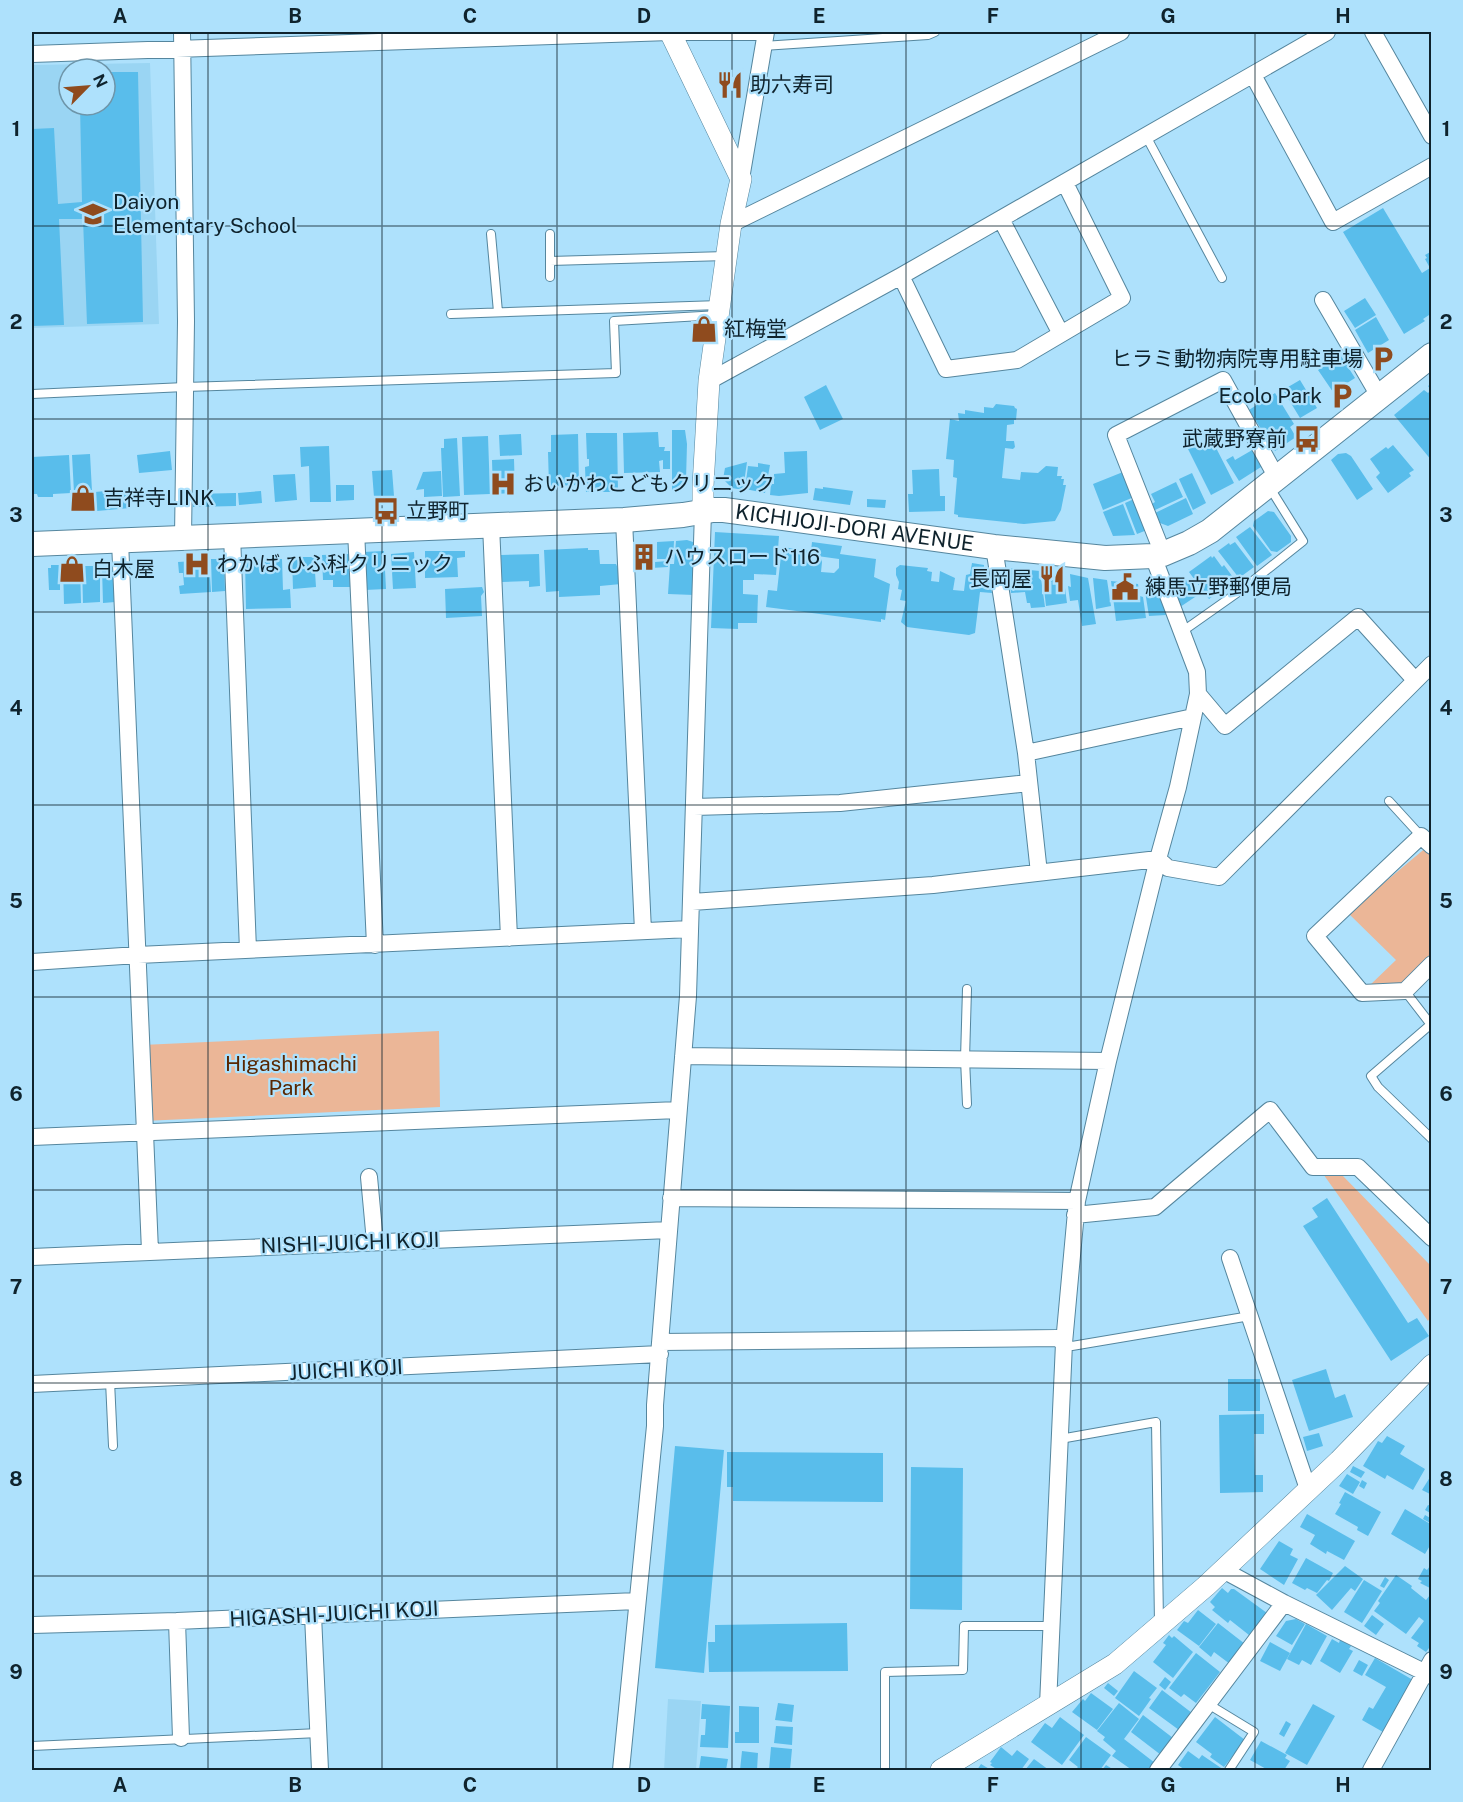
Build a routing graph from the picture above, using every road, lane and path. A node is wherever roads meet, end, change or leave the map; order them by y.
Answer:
1 (182, 32) edge
2 (670, 32) edge
3 (935, 32) edge
4 (1121, 32) edge
5 (1327, 32) edge
6 (1373, 32) edge
7 (765, 36) edge
8 (182, 49) junction
9 (32, 54) edge
10 (1253, 75) junction
11 (1146, 136) junction
12 (1431, 136) edge
13 (1431, 166) edge
14 (741, 179) junction
15 (1065, 183) junction
16 (1001, 219) junction
17 (731, 225) junction
18 (491, 234) dead end
19 (550, 234) dead end
20 (727, 256) junction
21 (550, 261) junction
22 (901, 276) junction
23 (550, 277) dead end
24 (1222, 278) dead end
25 (1323, 300) dead end
26 (720, 310) junction
27 (498, 312) junction
28 (451, 314) dead end
29 (1061, 334) junction
30 (1431, 355) edge
31 (709, 381) junction
32 (185, 387) junction
33 (32, 394) edge
34 (1379, 396) junction
35 (1273, 482) junction
36 (703, 511) junction
37 (624, 520) junction
38 (491, 525) junction
39 (356, 530) junction
40 (232, 535) junction
41 (183, 537) junction
42 (120, 540) junction
43 (32, 544) edge
44 (994, 547) junction
45 (1158, 555) junction
46 (1183, 631) junction
47 (1431, 664) edge
48 (1415, 680) junction
49 (1198, 694) junction
50 (1193, 717) junction
51 (1026, 753) junction
52 (1029, 783) junction
53 (1389, 801) dead end
54 (694, 807) junction
55 (1426, 841) edge
56 (1158, 859) junction
57 (1039, 873) junction
58 (692, 902) junction
59 (690, 929) junction
60 (643, 931) junction
61 (509, 938) junction
62 (375, 945) junction
63 (248, 950) junction
64 (138, 955) junction
65 (32, 962) edge
66 (1431, 964) edge
67 (967, 989) dead end
68 (1405, 991) junction
69 (1431, 1025) edge
70 (683, 1056) junction
71 (965, 1059) junction
72 (1108, 1061) junction
73 (967, 1104) dead end
74 (678, 1110) junction
75 (145, 1131) junction
76 (32, 1137) edge
77 (1431, 1139) edge
78 (369, 1177) dead end
79 (671, 1198) junction
80 (1076, 1208) junction
81 (669, 1230) junction
82 (1431, 1238) edge
83 (375, 1242) junction
84 (150, 1251) junction
85 (32, 1257) edge
86 (1230, 1258) dead end
87 (1250, 1316) junction
88 (1064, 1343) junction
89 (660, 1348) junction
90 (1427, 1376) edge
91 (110, 1381) junction
92 (32, 1384) edge
93 (1059, 1440) junction
94 (113, 1446) dead end
95 (1308, 1489) junction
96 (1223, 1570) junction
97 (637, 1601) junction
98 (1284, 1603) junction
99 (313, 1615) junction
100 (177, 1621) junction
101 (32, 1625) edge
102 (1052, 1626) junction
103 (1159, 1626) junction
104 (1429, 1669) edge
105 (1208, 1704) junction
106 (1048, 1705) junction
107 (319, 1733) junction
108 (181, 1738) junction
109 (32, 1746) edge
110 (320, 1770) edge
111 (621, 1770) edge
112 (885, 1770) edge
113 (941, 1770) edge
114 (1158, 1770) edge
115 (1229, 1770) edge
116 (1371, 1770) edge

1 - 8 street
2 - 7 street
2 - 8 street
2 - 14 street
3 - 7 lane
4 - 17 street
5 - 10 street
6 - 12 street
7 - 14 street
8 - 9 street
8 - 32 street
10 - 11 street
10 - 13 street
11 - 15 street
11 - 24 lane
14 - 17 street
15 - 16 street
15 - 29 street
16 - 22 street
16 - 29 street
17 - 20 street
18 - 27 lane
19 - 21 lane
20 - 21 lane
20 - 26 street
21 - 23 lane
22 - 29 street
22 - 31 street
25 - 34 street
26 - 27 lane
26 - 31 street
26 - 32 lane
27 - 28 lane
30 - 34 main road, KICHIJOJI-DORI AVENUE
31 - 36 street
32 - 33 lane
32 - 41 street
34 - 35 main road, KICHIJOJI-DORI AVENUE
35 - 45 main road, KICHIJOJI-DORI AVENUE
35 - 45 street
35 - 46 lane
36 - 37 main road, KICHIJOJI-DORI AVENUE
36 - 44 main road, KICHIJOJI-DORI AVENUE
36 - 54 street
37 - 38 main road, KICHIJOJI-DORI AVENUE
37 - 60 street
38 - 39 main road, KICHIJOJI-DORI AVENUE
38 - 61 street
39 - 40 main road, KICHIJOJI-DORI AVENUE
39 - 62 street
40 - 41 main road, KICHIJOJI-DORI AVENUE
40 - 63 street
41 - 42 main road, KICHIJOJI-DORI AVENUE
42 - 43 main road, KICHIJOJI-DORI AVENUE
42 - 64 street
44 - 45 main road, KICHIJOJI-DORI AVENUE
44 - 51 street
45 - 46 street
46 - 49 street
47 - 48 street
48 - 49 street
48 - 56 street
49 - 50 street
50 - 51 street
50 - 56 street
51 - 52 street
52 - 54 street
52 - 57 street
53 - 55 lane
54 - 58 street
55 - 68 street
56 - 57 street
56 - 72 street
57 - 58 street
58 - 59 street
59 - 60 street
59 - 70 street
60 - 61 street
61 - 62 street
62 - 63 street
63 - 64 street
64 - 65 street
64 - 75 street
66 - 68 street
67 - 71 lane
68 - 69 lane
69 - 77 lane
70 - 71 street
70 - 74 street
71 - 72 street
71 - 73 lane
72 - 80 street
74 - 75 street
74 - 79 street
75 - 76 street
75 - 84 street
78 - 83 street
79 - 80 street
79 - 81 street
80 - 82 street
80 - 88 street
81 - 83 street, NISHI-JUICHI KOJI
81 - 89 street
83 - 84 street, NISHI-JUICHI KOJI
84 - 85 street, NISHI-JUICHI KOJI
86 - 87 street
87 - 88 lane
87 - 95 street
88 - 89 street, JUICHI KOJI
88 - 93 street
89 - 91 street, JUICHI KOJI
89 - 97 street
90 - 95 street
91 - 92 street, JUICHI KOJI
91 - 94 lane
93 - 102 street
93 - 103 lane
95 - 96 street
96 - 98 street
96 - 103 street
97 - 99 street, HIGASHI-JUICHI KOJI
97 - 111 street
98 - 104 street
98 - 105 street
99 - 100 street, HIGASHI-JUICHI KOJI
99 - 107 street
100 - 101 street, HIGASHI-JUICHI KOJI
100 - 108 street
102 - 106 street
102 - 112 lane
103 - 106 street
104 - 116 street
105 - 114 street
105 - 115 lane
106 - 113 street
107 - 108 lane
107 - 110 street
108 - 109 lane

